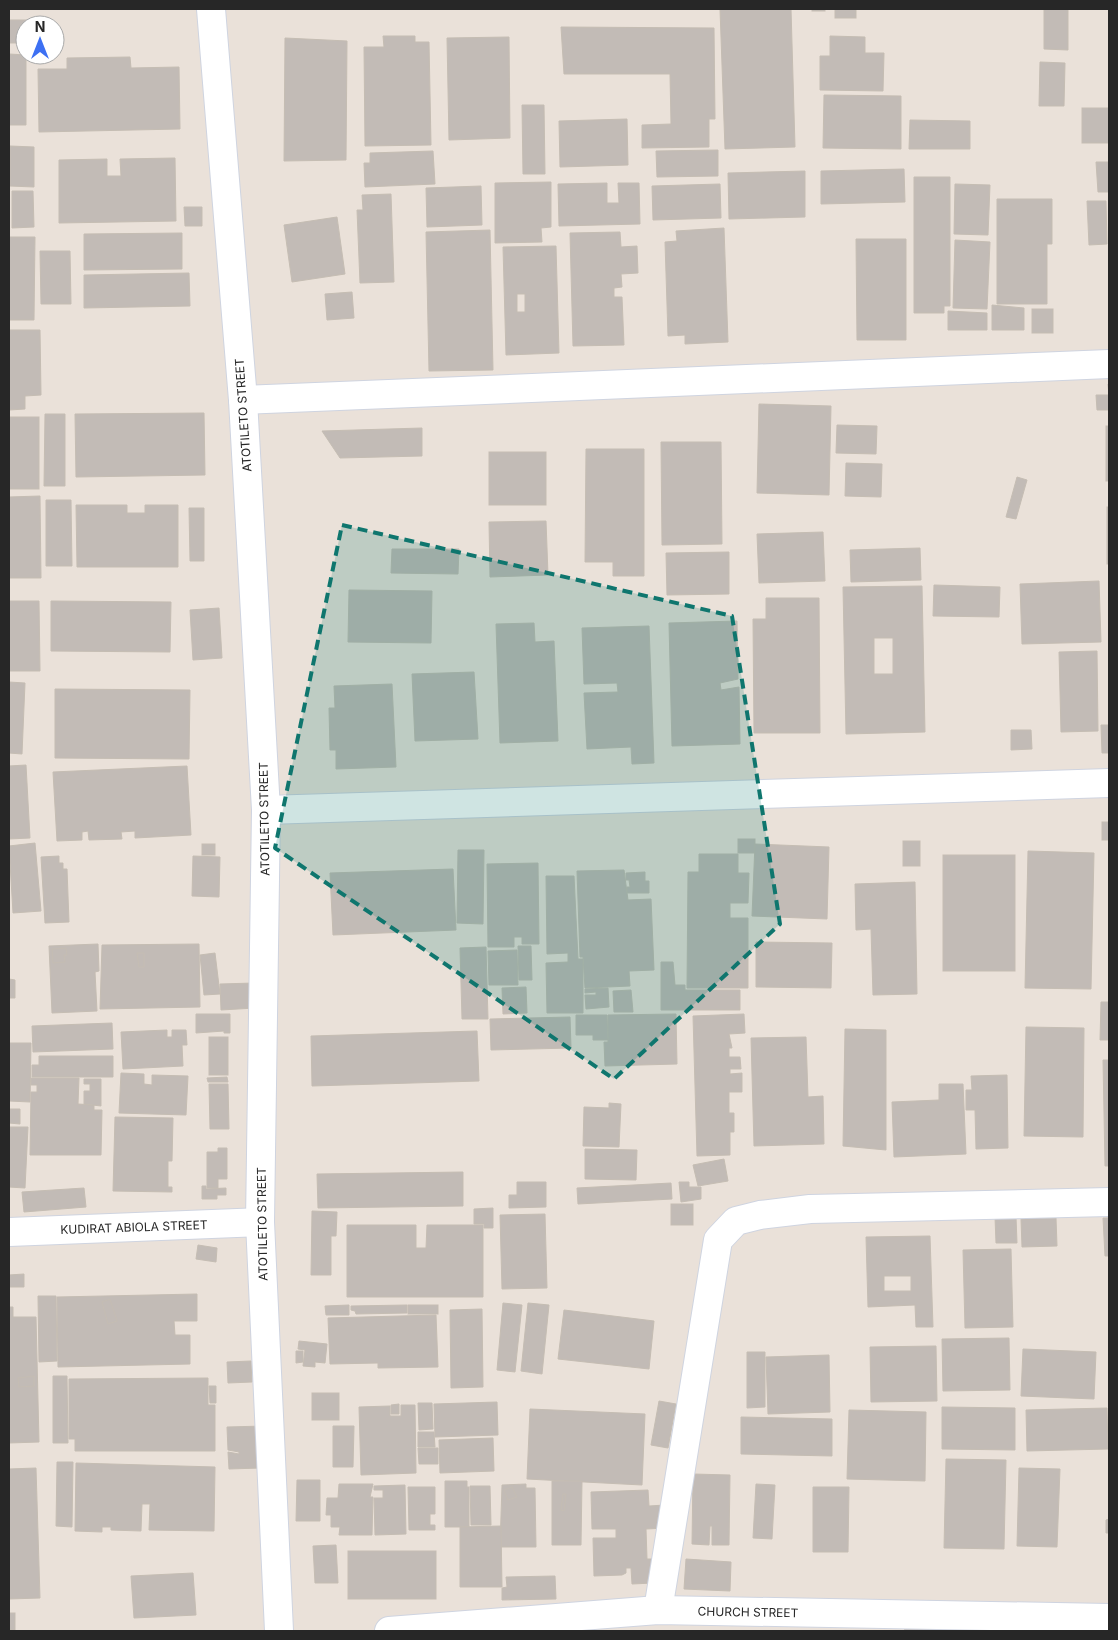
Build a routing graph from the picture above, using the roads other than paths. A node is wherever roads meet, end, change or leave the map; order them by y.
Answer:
1 (211, 9) edge
2 (1109, 364) edge
3 (243, 400) junction
4 (1109, 783) edge
5 (266, 810) junction
6 (1109, 1202) edge
7 (260, 1222) junction
8 (9, 1232) edge
9 (658, 1610) junction
10 (1109, 1618) edge
11 (279, 1631) edge
12 (388, 1631) edge

1 - 3 street, ATOTILETO STREET
2 - 3 street
3 - 5 street, ATOTILETO STREET
4 - 5 street
5 - 7 street, ATOTILETO STREET
6 - 9 street
7 - 8 street, KUDIRAT ABIOLA STREET
7 - 11 street, ATOTILETO STREET
9 - 10 street, CHURCH STREET
9 - 12 street, CHURCH STREET

